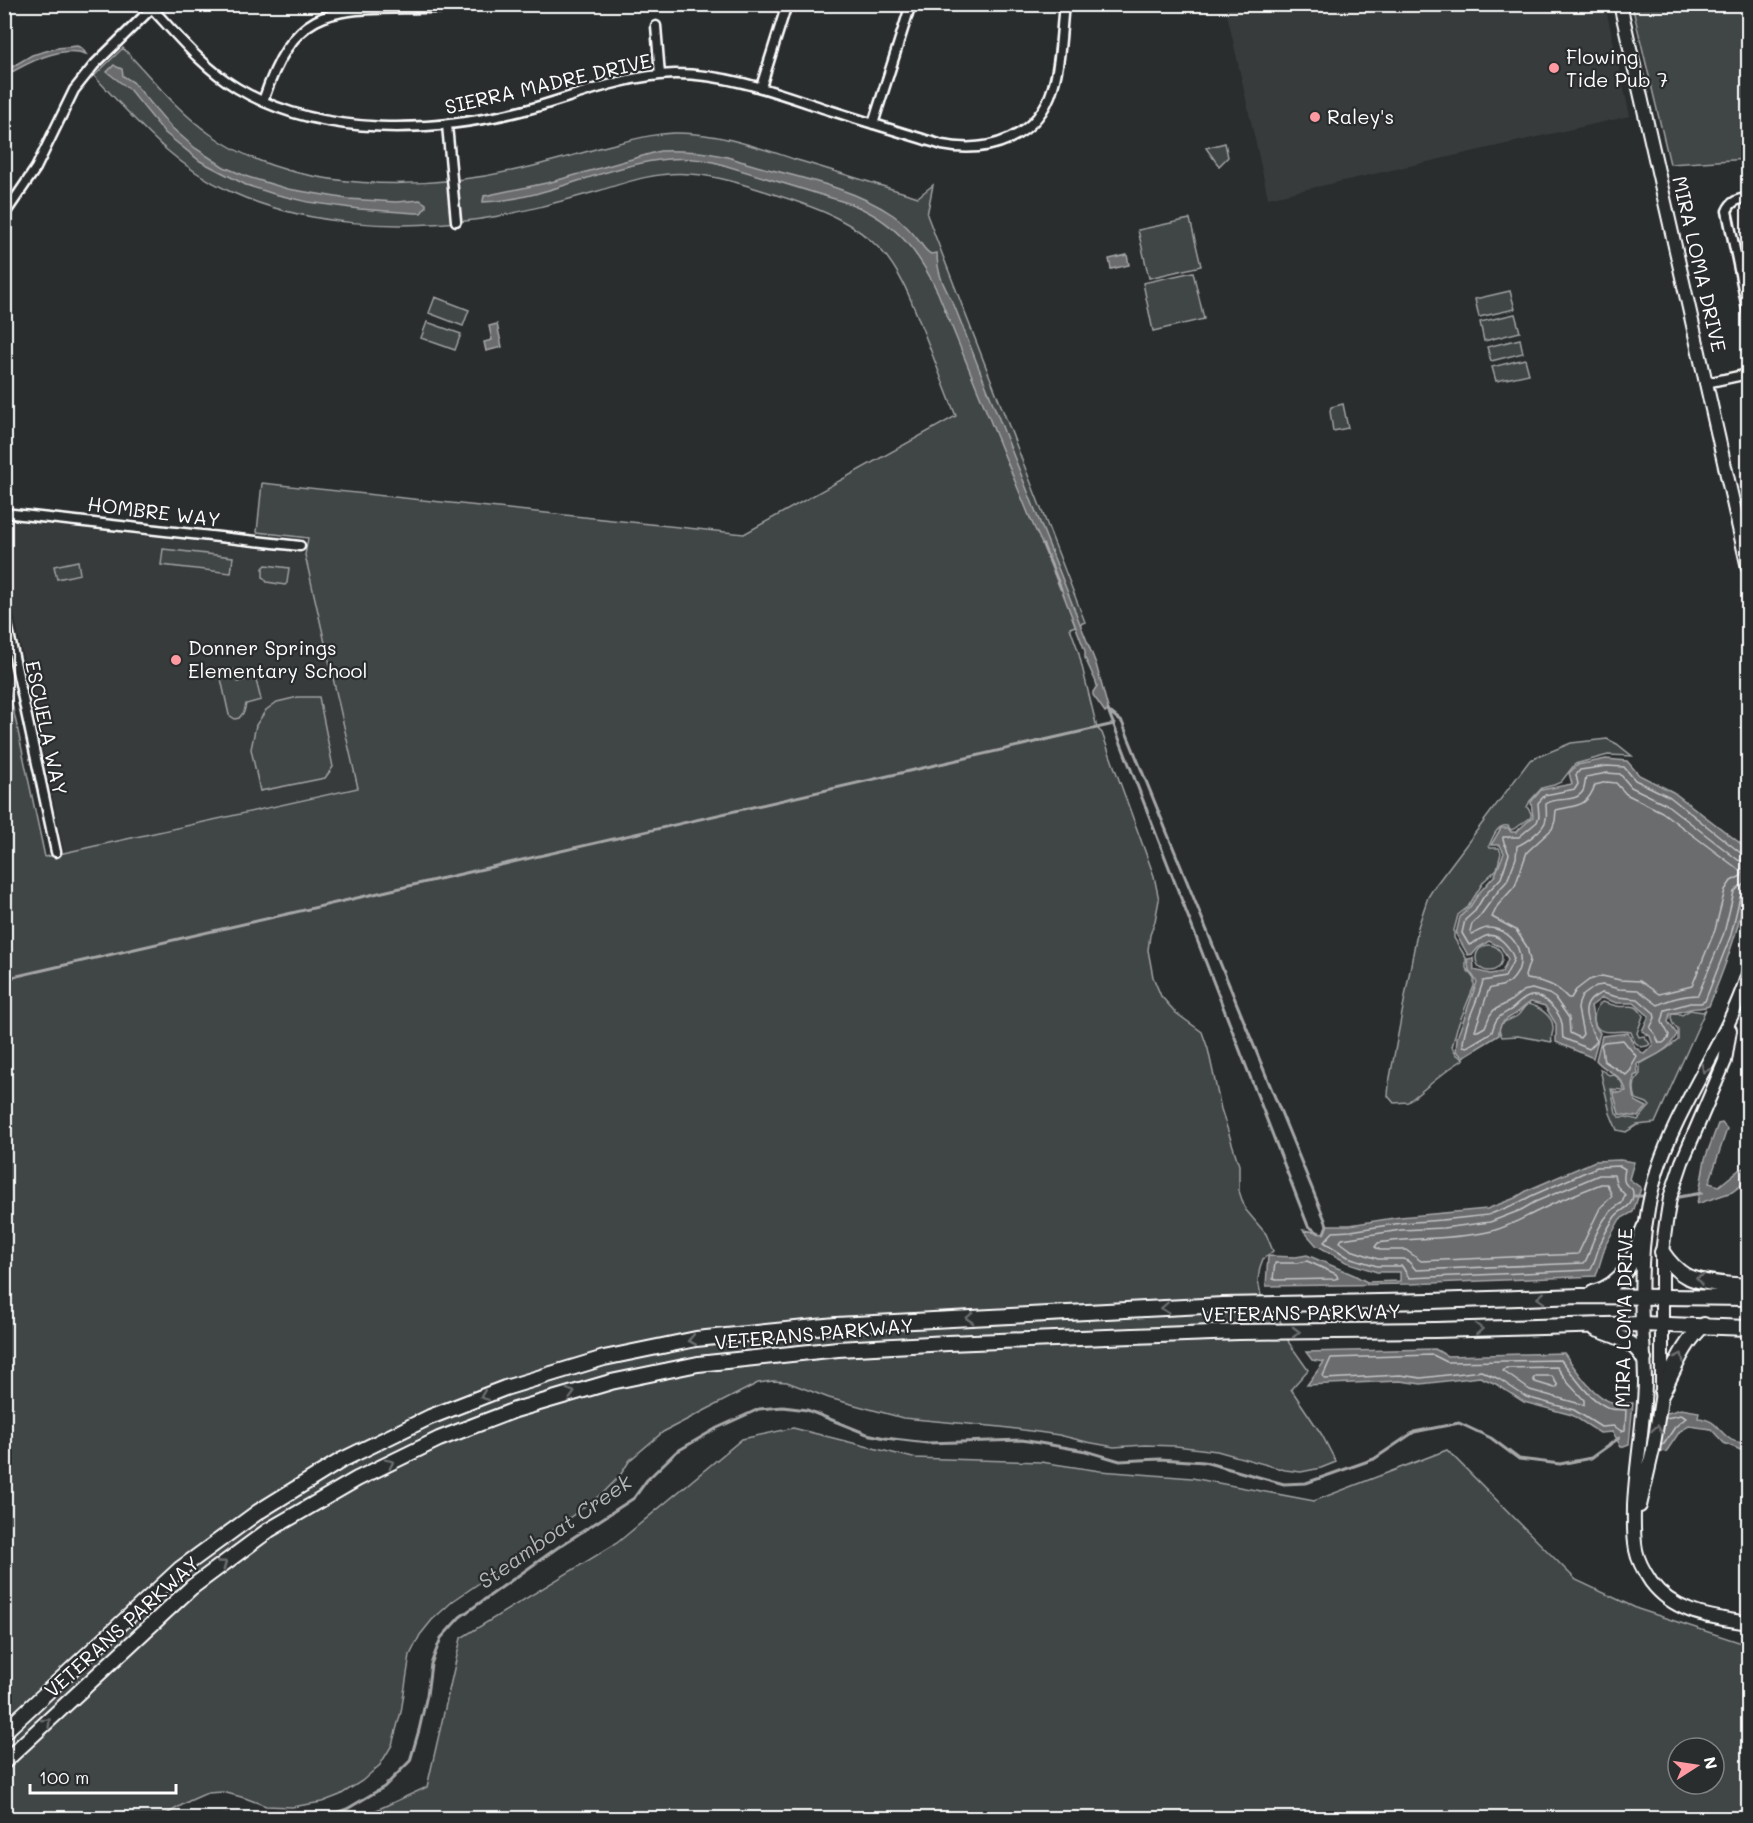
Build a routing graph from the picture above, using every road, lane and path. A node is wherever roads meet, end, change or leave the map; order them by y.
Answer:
1 (473, 4) edge
2 (786, 4) edge
3 (911, 4) edge
4 (1064, 4) edge
5 (1620, 4) edge
6 (152, 6) edge
7 (384, 7) edge
8 (656, 26) dead end
9 (660, 75) junction
10 (761, 87) junction
11 (263, 101) junction
12 (873, 124) junction
13 (447, 125) junction
14 (1749, 198) edge
15 (4, 214) edge
16 (456, 221) dead end
17 (1749, 313) edge
18 (1749, 374) edge
19 (1706, 382) junction
20 (4, 513) edge
21 (300, 546) dead end
22 (1749, 568) edge
23 (4, 610) edge
24 (56, 852) dead end
25 (1749, 974) edge
26 (1732, 1017) junction
27 (1644, 1228) junction
28 (1662, 1252) junction
29 (1749, 1286) edge
30 (1581, 1296) junction
31 (1641, 1296) junction
32 (1663, 1297) junction
33 (1749, 1298) edge
34 (1642, 1324) junction
35 (1662, 1324) junction
36 (1704, 1325) junction
37 (1585, 1326) junction
38 (1749, 1328) edge
39 (1644, 1359) junction
40 (1661, 1400) junction
41 (1634, 1531) junction
42 (1749, 1623) edge
43 (4, 1732) edge
44 (4, 1762) edge

1 - 7 street
2 - 10 street
3 - 12 street
4 - 12 street, SIERRA MADRE DRIVE
5 - 19 main road, MIRA LOMA DRIVE
6 - 11 street, SIERRA MADRE DRIVE
6 - 15 street
7 - 11 street
8 - 9 street
9 - 10 street, SIERRA MADRE DRIVE
9 - 13 street, SIERRA MADRE DRIVE
10 - 12 street, SIERRA MADRE DRIVE
11 - 13 street, SIERRA MADRE DRIVE
13 - 16 street
14 - 17 street
18 - 19 street
19 - 22 main road, MIRA LOMA DRIVE
20 - 21 street, HOMBRE WAY
23 - 24 street, ESCUELA WAY
25 - 26 main road, MIRA LOMA DRIVE
26 -> 27 main road, MIRA LOMA DRIVE
26 - 28 main road, MIRA LOMA DRIVE
27 - 30 main road
27 - 31 main road, MIRA LOMA DRIVE
29 -> 28 main road
28 - 32 main road, MIRA LOMA DRIVE
30 - 31 main road, VETERANS PARKWAY
30 -> 43 main road, VETERANS PARKWAY
31 - 32 main road, VETERANS PARKWAY
31 - 34 main road, MIRA LOMA DRIVE
32 - 33 main road, VETERANS PARKWAY
32 - 35 main road, MIRA LOMA DRIVE
34 - 35 main road, VETERANS PARKWAY
34 - 37 main road, VETERANS PARKWAY
34 - 39 main road, MIRA LOMA DRIVE
35 - 36 main road, VETERANS PARKWAY
35 - 40 main road, MIRA LOMA DRIVE
36 - 38 main road, VETERANS PARKWAY
40 -> 36 main road
37 - 39 main road
44 -> 37 main road, VETERANS PARKWAY
39 - 41 main road, MIRA LOMA DRIVE
41 -> 40 main road, MIRA LOMA DRIVE
41 - 42 main road, MIRA LOMA DRIVE

